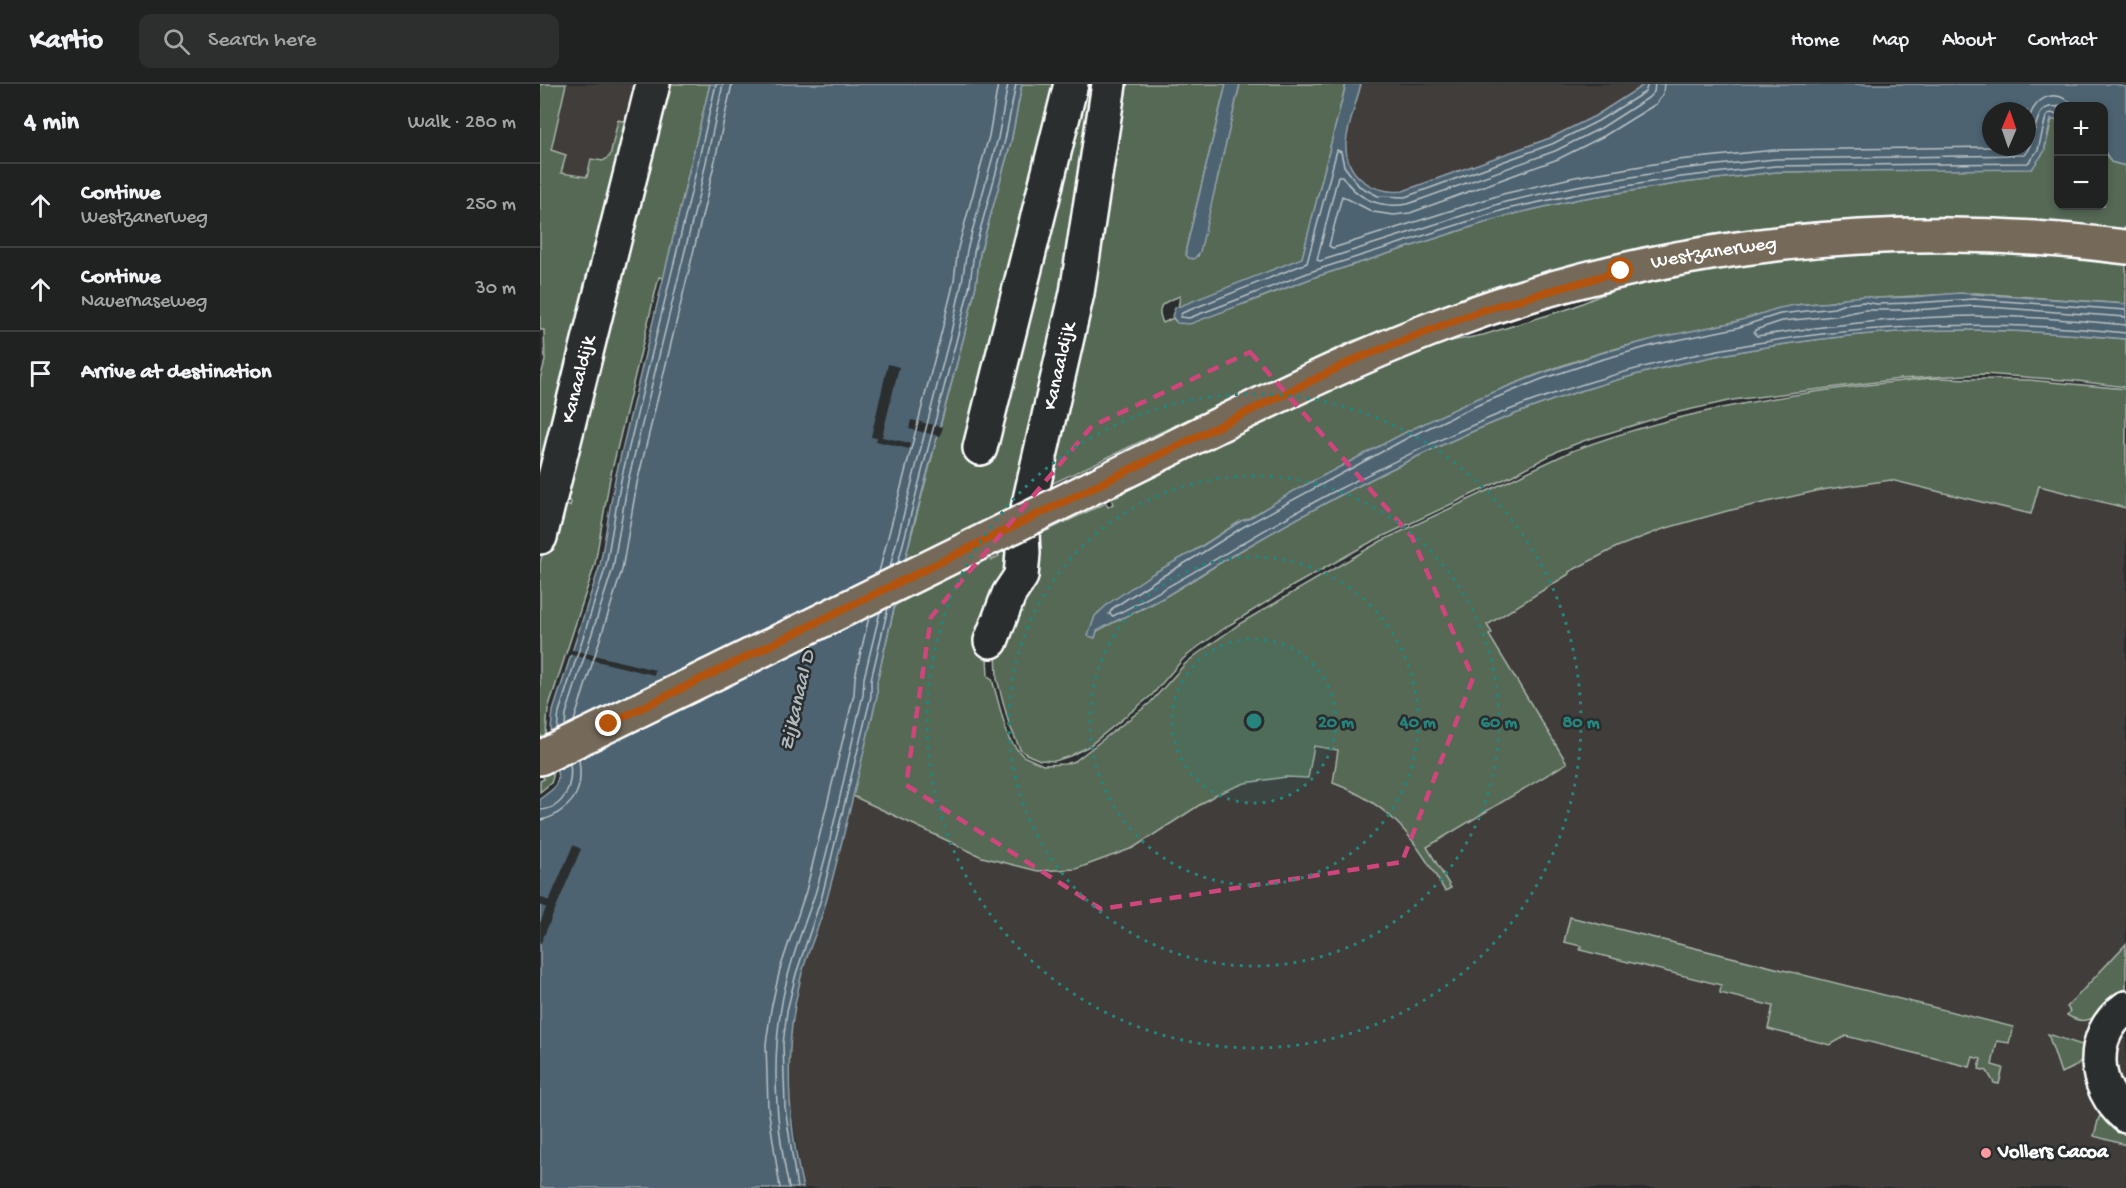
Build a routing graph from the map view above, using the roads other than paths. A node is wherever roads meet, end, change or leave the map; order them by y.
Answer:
1 (653, 84) edge
2 (1071, 84) edge
3 (1109, 84) edge
4 (2126, 247) edge
5 (980, 448) dead end
6 (540, 537) edge
7 (991, 641) dead end
8 (540, 758) edge
9 (2126, 1008) edge
10 (2126, 1116) edge

1 - 6 street, Kanaaldijk
2 - 5 street
3 - 7 street, Kanaaldijk
4 - 8 main road, Westzanerweg, bridge
9 - 10 street

